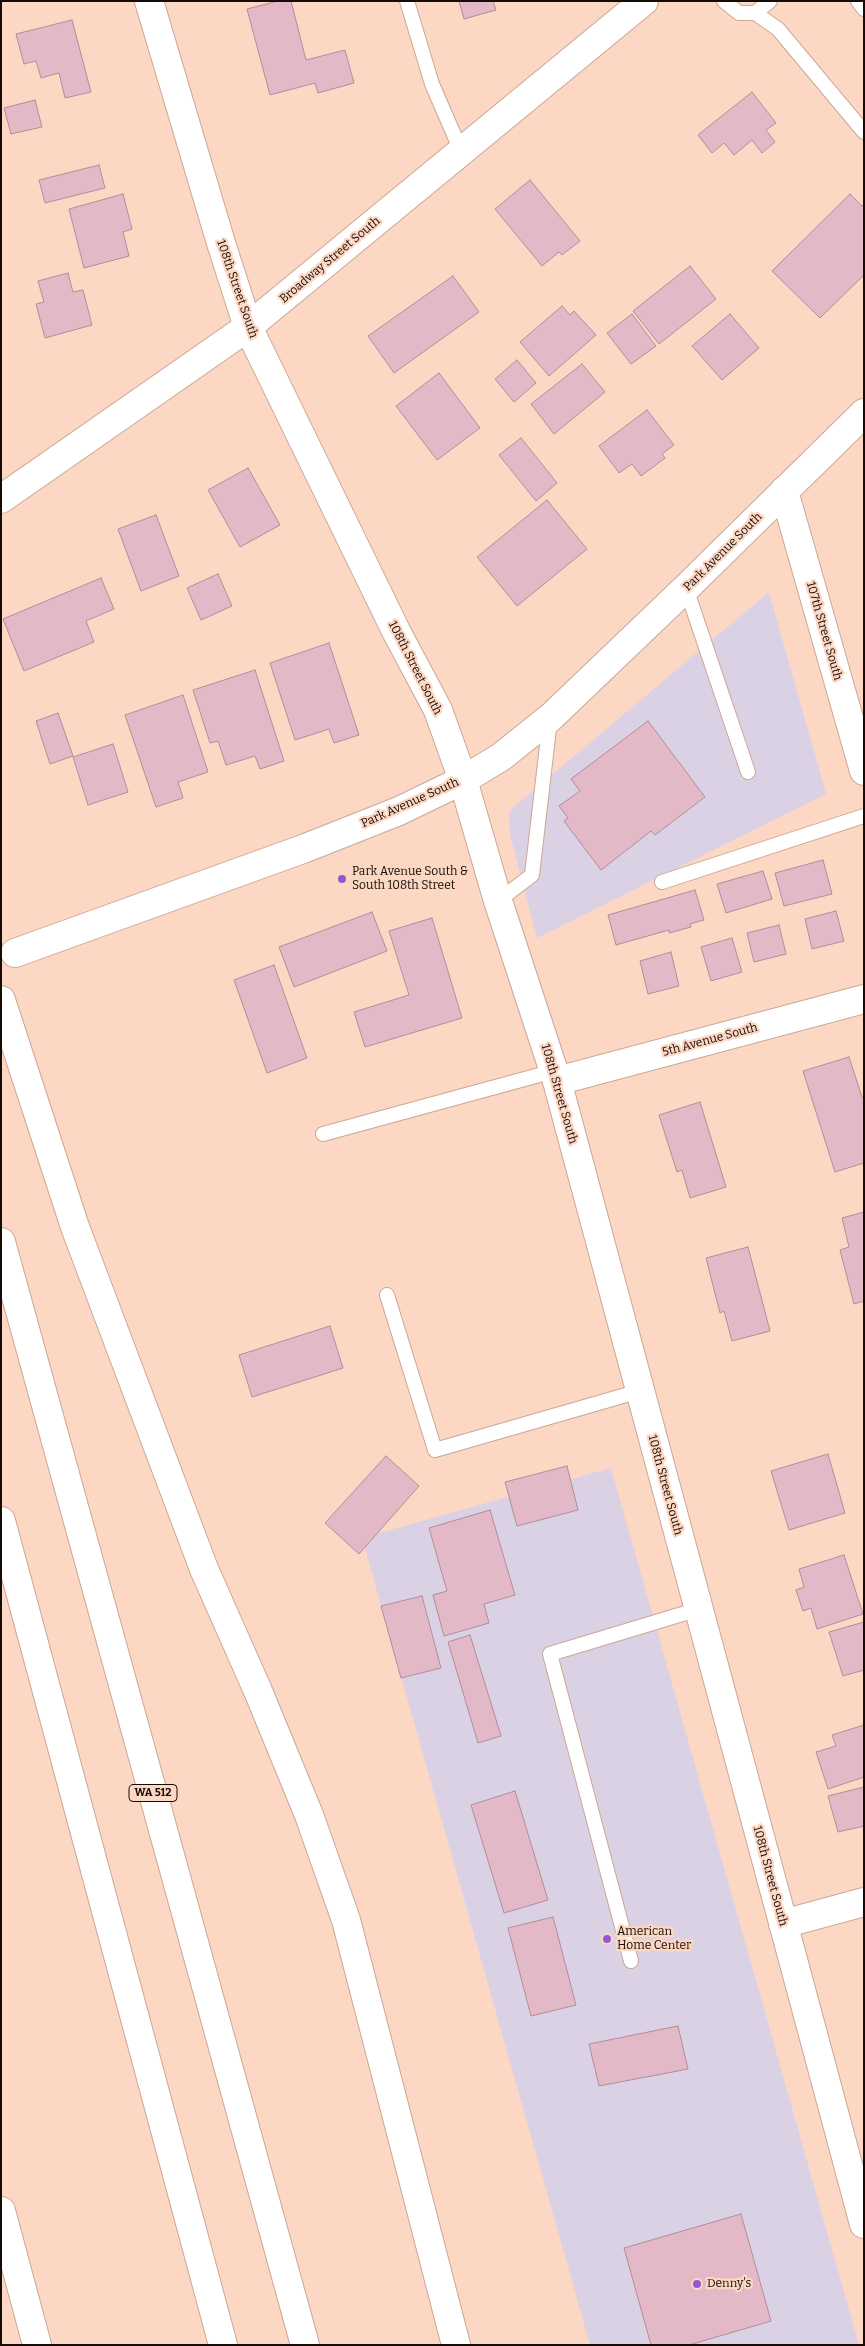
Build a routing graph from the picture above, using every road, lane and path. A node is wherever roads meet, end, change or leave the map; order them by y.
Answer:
1 (149, 1) edge
2 (407, 1) edge
3 (644, 1) edge
4 (724, 1) edge
5 (770, 1) edge
6 (858, 1) edge
7 (864, 8) edge
8 (754, 14) junction
9 (864, 132) edge
10 (461, 151) junction
11 (248, 327) junction
12 (864, 413) edge
13 (784, 491) junction
14 (1, 499) edge
15 (686, 588) junction
16 (551, 717) junction
17 (864, 771) edge
18 (748, 772) dead end
19 (463, 780) junction
20 (864, 816) edge
21 (662, 882) dead end
22 (498, 901) junction
23 (15, 953) dead end
24 (864, 999) edge
25 (1, 1000) edge
26 (556, 1076) junction
27 (323, 1134) dead end
28 (1, 1242) edge
29 (387, 1295) dead end
30 (640, 1391) junction
31 (1, 1520) edge
32 (699, 1609) junction
33 (864, 1902) edge
34 (783, 1924) junction
35 (631, 1961) dead end
36 (1, 2211) edge
37 (864, 2222) edge
38 (38, 2345) edge
39 (223, 2345) edge
40 (305, 2345) edge
41 (456, 2345) edge

1 - 11 main road, 108th Street South
2 - 10 lane
3 - 10 main road, Broadway Street South
4 - 8 lane
5 - 8 lane
6 - 7 lane
8 - 9 lane
10 - 11 main road, Broadway Street South
11 - 14 main road, Broadway Street South
11 - 19 main road, 108th Street South
12 - 13 main road, Park Avenue South
13 - 15 main road, Park Avenue South
13 - 17 main road, 107th Street South
15 - 16 main road, Park Avenue South
15 - 18 lane
16 - 19 main road, Park Avenue South
16 - 22 lane
19 - 22 main road, 108th Street South
19 - 23 main road, Park Avenue South
20 - 21 lane
22 - 26 main road, 108th Street South
24 - 26 main road, 5th Avenue South
25 - 41 main road
26 - 27 lane
26 - 30 main road, 108th Street South
28 - 40 main road, WA 512
29 - 30 lane
30 - 32 main road, 108th Street South
31 - 39 main road
32 - 34 main road, 108th Street South
32 - 35 lane
33 - 34 main road
34 - 37 main road, 108th Street South
36 - 38 main road

